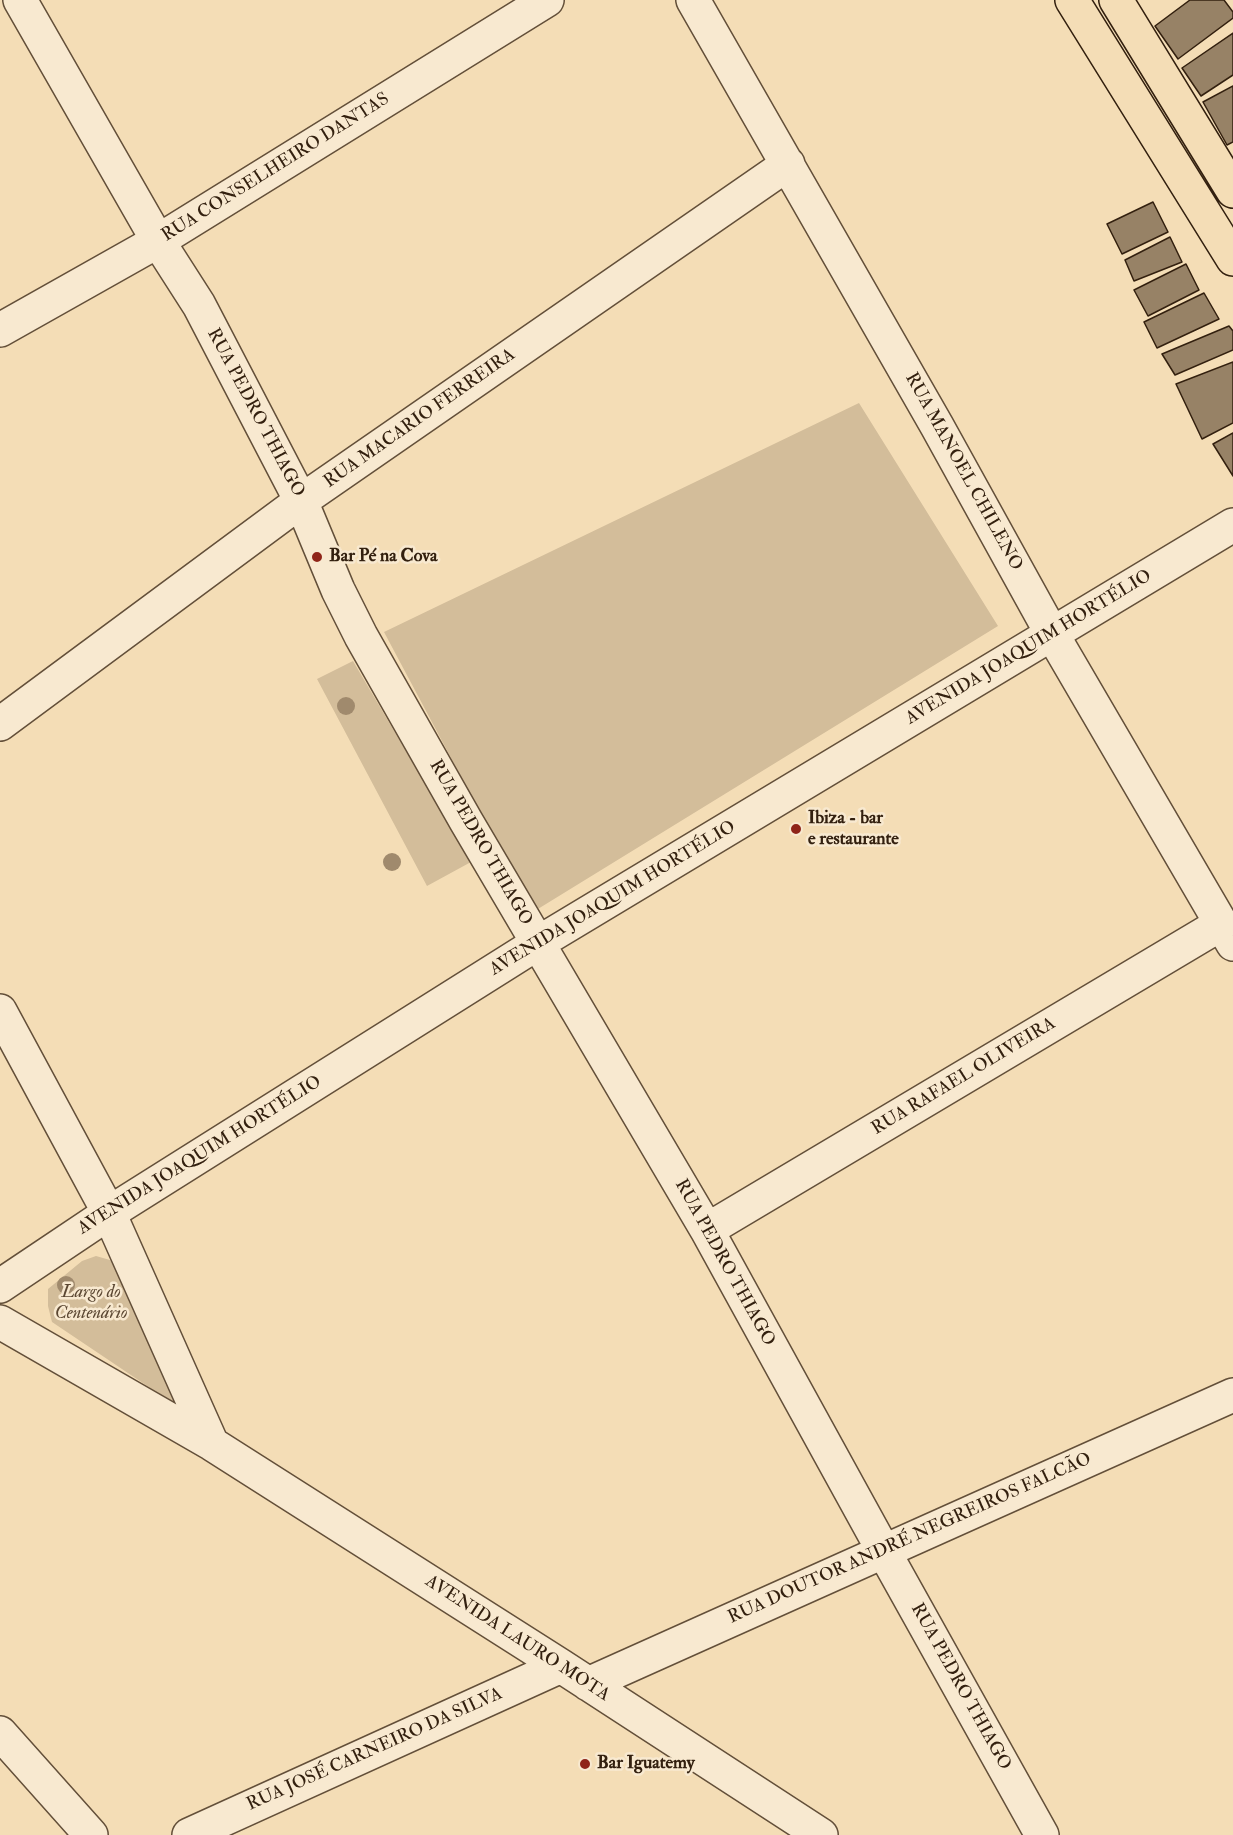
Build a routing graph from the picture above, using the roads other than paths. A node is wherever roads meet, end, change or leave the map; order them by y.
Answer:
1 (20, 0) edge
2 (547, 0) edge
3 (693, 0) edge
4 (1072, 0) edge
5 (1120, 6) edge
6 (1092, 31) junction
7 (788, 164) junction
8 (1233, 191) edge
9 (158, 241) junction
10 (1233, 259) edge
11 (0, 330) edge
12 (301, 501) junction
13 (1233, 525) edge
14 (1052, 634) junction
15 (0, 724) edge
16 (1227, 934) edge
17 (538, 943) junction
18 (0, 1011) edge
19 (109, 1213) junction
20 (707, 1230) junction
21 (0, 1286) edge
22 (0, 1323) edge
23 (1233, 1395) edge
24 (212, 1444) junction
25 (883, 1550) junction
26 (561, 1666) junction
27 (588, 1684) junction
28 (0, 1733) edge
29 (92, 1835) edge
30 (189, 1835) edge
31 (821, 1835) edge
32 (1042, 1835) edge

1 - 9 street, RUA PEDRO THIAGO
2 - 9 street, RUA CONSELHEIRO DANTAS
3 - 7 street, RUA MANOEL CHILENO
4 - 6 main road
5 - 6 main road
5 - 8 main road
6 - 10 main road
7 - 12 street, RUA MACARIO FERREIRA
7 - 14 street, RUA MANOEL CHILENO
9 - 11 street, RUA CONSELHEIRO DANTAS
9 - 12 street, RUA PEDRO THIAGO
12 - 15 street, RUA MACARIO FERREIRA
12 - 17 street, RUA PEDRO THIAGO
13 - 14 street, AVENIDA JOAQUIM HORTÉLIO
14 - 16 street, RUA MANOEL CHILENO
14 - 17 street, AVENIDA JOAQUIM HORTÉLIO
16 - 20 street, RUA RAFAEL OLIVEIRA
17 - 19 street, AVENIDA JOAQUIM HORTÉLIO
17 - 20 street, RUA PEDRO THIAGO
18 - 19 street
19 - 21 street, AVENIDA JOAQUIM HORTÉLIO
19 - 24 street
20 - 25 street, RUA PEDRO THIAGO
22 - 24 street, AVENIDA LAURO MOTA
23 - 25 street, RUA DOUTOR ANDRÉ NEGREIROS FALCÃO
24 - 26 street, AVENIDA LAURO MOTA
25 - 27 street, RUA DOUTOR ANDRÉ NEGREIROS FALCÃO
25 - 32 street, RUA PEDRO THIAGO
26 - 27 street, AVENIDA LAURO MOTA
26 - 30 street, RUA JOSÉ CARNEIRO DA SILVA
27 - 31 street, AVENIDA LAURO MOTA
28 - 29 street

